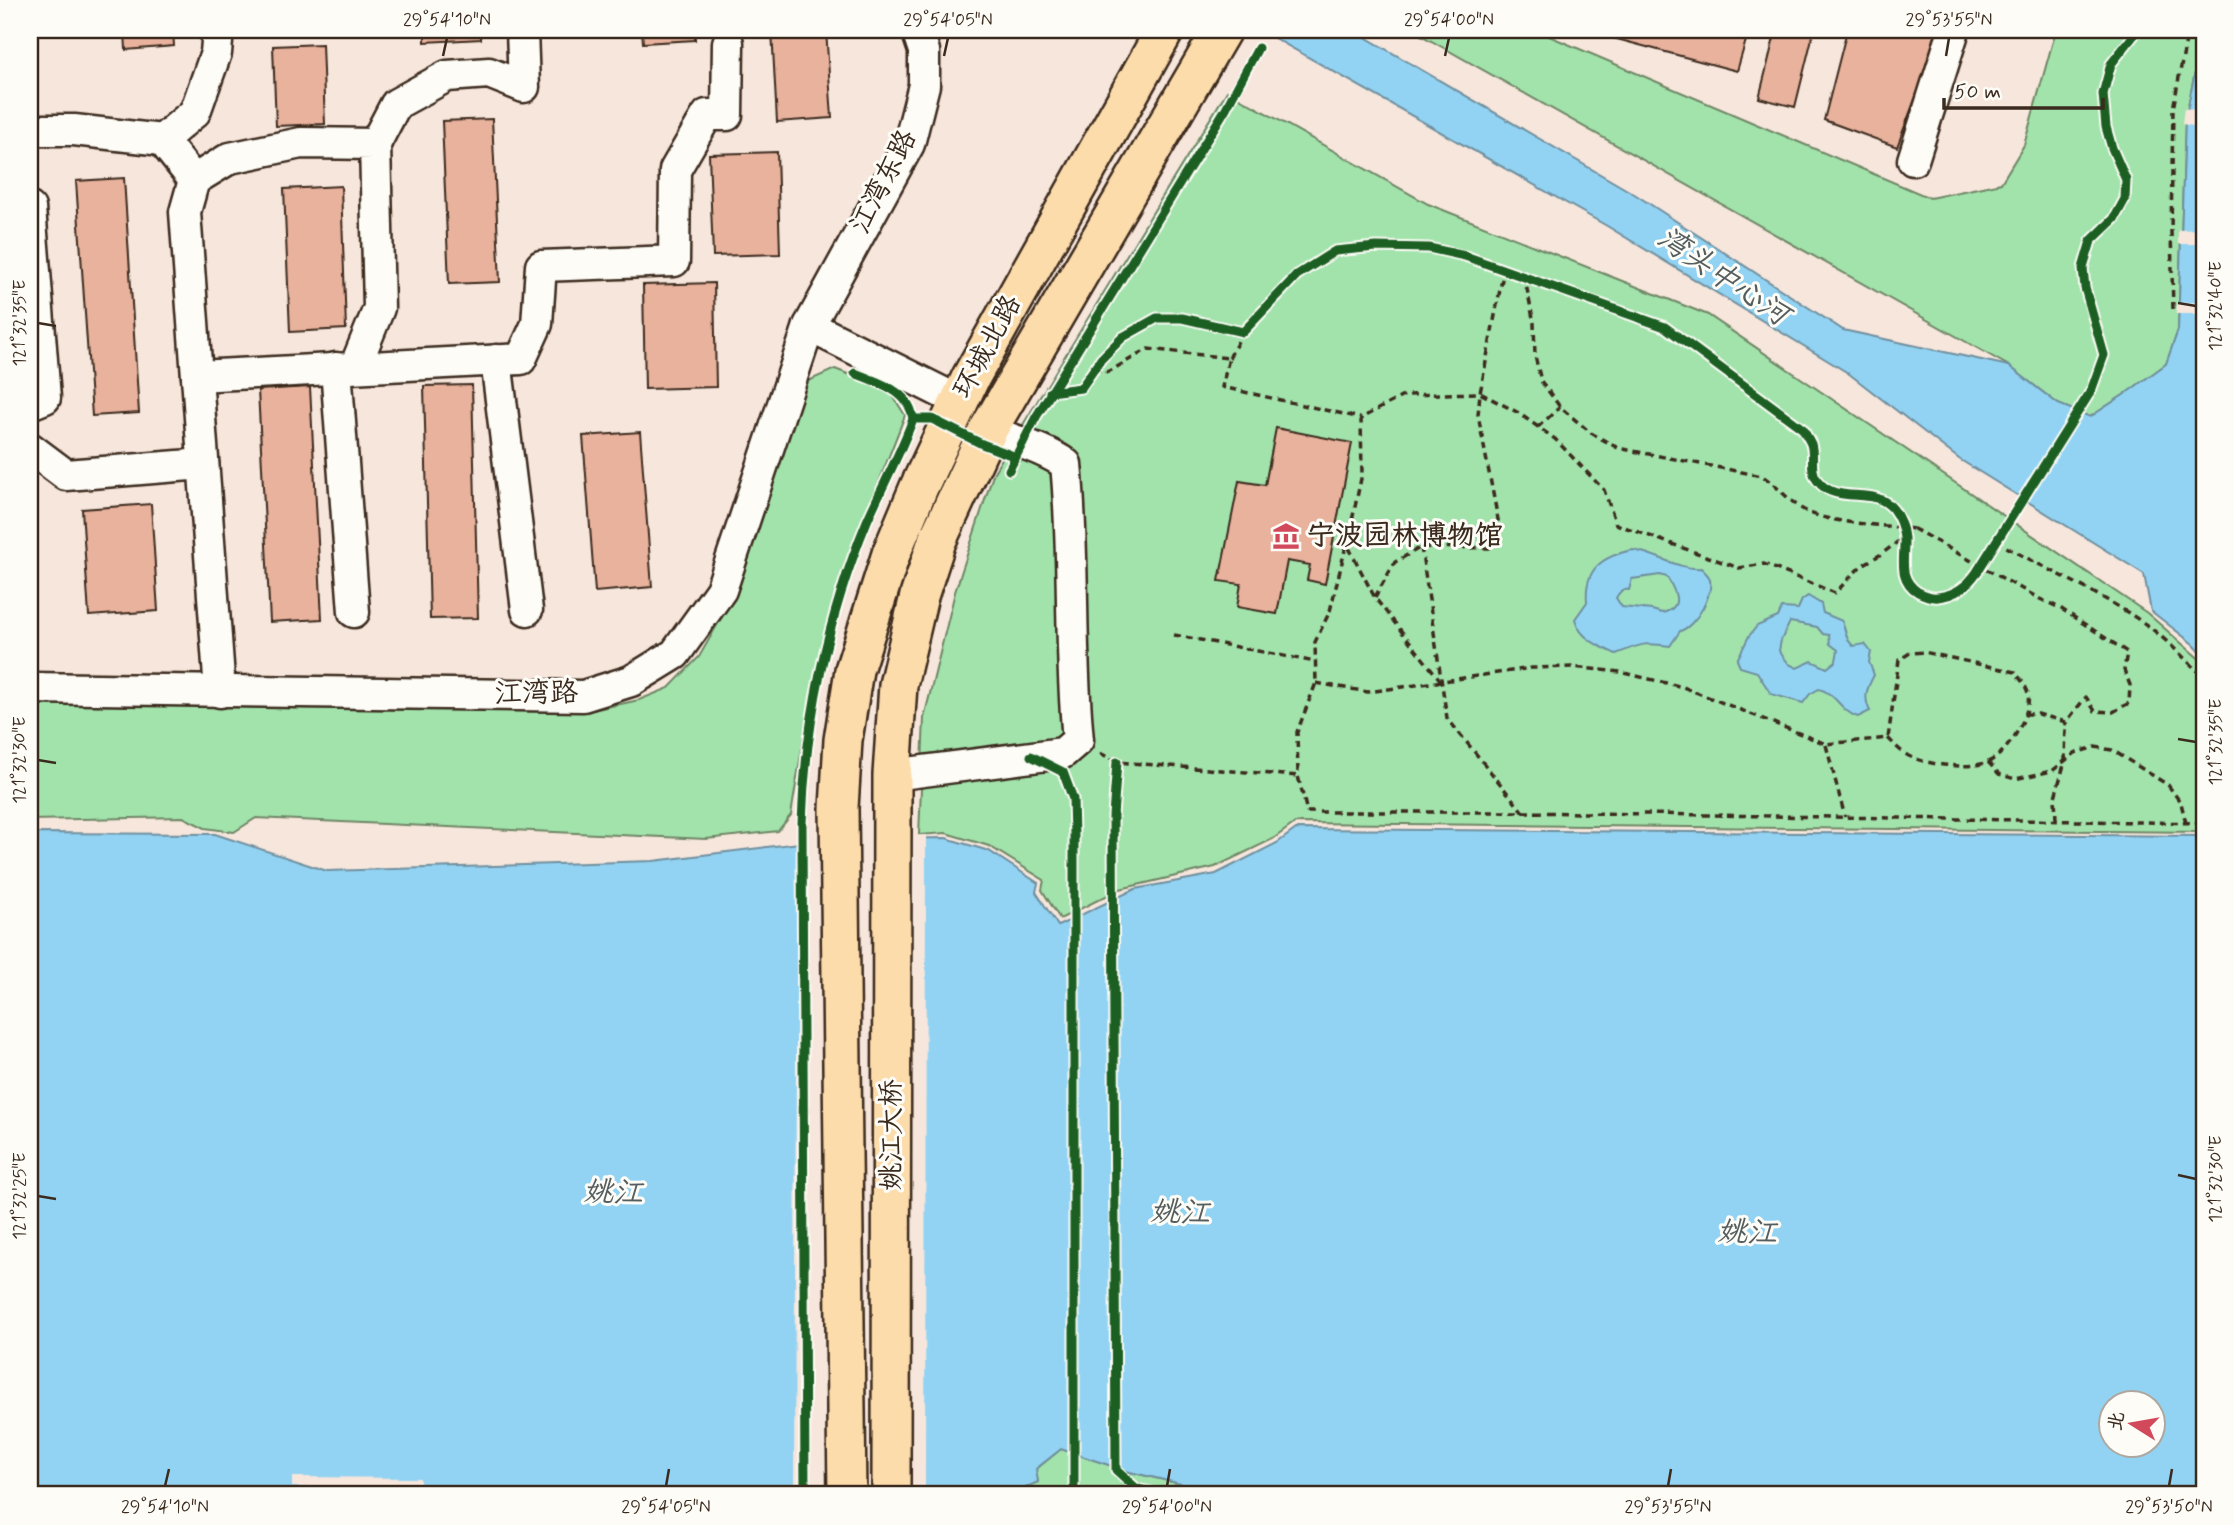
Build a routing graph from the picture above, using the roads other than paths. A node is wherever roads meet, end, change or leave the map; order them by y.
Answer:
1 (219, 30) edge
2 (522, 30) edge
3 (916, 30) edge
4 (1165, 30) edge
5 (1222, 30) edge
6 (1954, 30) edge
7 (728, 43) dead end
8 (30, 130) edge
9 (162, 140) junction
10 (375, 144) junction
11 (1913, 160) dead end
12 (194, 180) junction
13 (30, 208) edge
14 (809, 326) junction
15 (496, 360) junction
16 (345, 368) junction
17 (197, 376) junction
18 (959, 401) junction
19 (30, 404) edge
20 (988, 430) junction
21 (30, 448) edge
22 (203, 464) junction
23 (527, 610) dead end
24 (354, 612) dead end
25 (30, 688) edge
26 (220, 692) junction
27 (892, 775) junction
28 (839, 808) joint
29 (847, 1495) edge
30 (891, 1495) edge

1 - 9 street
2 - 10 street
3 - 14 street, 江湾东路
4 - 18 main road, 环城北路
5 - 20 main road, 环城北路
6 - 11 street
7 - 15 street
8 - 9 street
9 - 12 street
10 - 12 street
10 - 16 street
12 - 17 street
13 - 19 street
14 - 18 street
14 - 26 street, 江湾路
15 - 16 street
15 - 23 street
16 - 17 street
16 - 24 street
17 - 22 street
18 - 28 main road, 环城北路
20 - 27 main road, 环城北路
20 - 27 street
21 - 22 street
22 - 26 street
25 - 26 street, 江湾路
27 - 30 main road, 姚江大桥
28 - 29 main road, 姚江大桥

